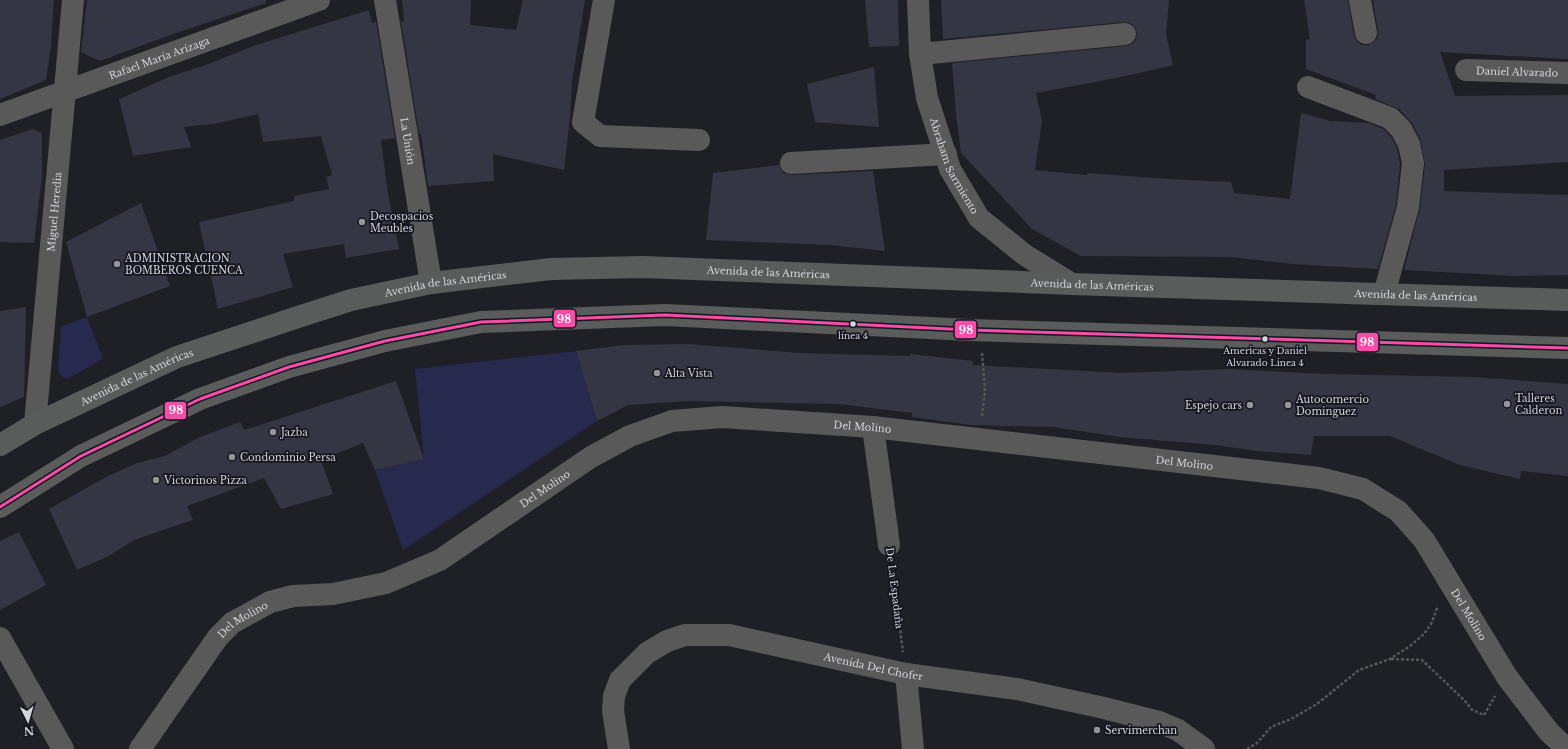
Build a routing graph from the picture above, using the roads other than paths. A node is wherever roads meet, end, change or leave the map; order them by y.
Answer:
1 (73, 0) edge
2 (319, 0) edge
3 (385, 0) edge
4 (604, 0) edge
5 (918, 0) edge
6 (1360, 0) edge
7 (1366, 33) dead end
8 (1125, 34) dead end
9 (920, 54) junction
10 (1466, 70) dead end
11 (1568, 73) edge
12 (1308, 87) dead end
13 (65, 93) junction
14 (0, 115) edge
15 (699, 140) dead end
16 (946, 154) junction
17 (791, 163) dead end
18 (431, 283) junction
19 (1072, 284) junction
20 (1384, 294) junction
21 (1568, 300) edge
22 (1568, 348) edge
23 (35, 424) junction
24 (873, 427) junction
25 (0, 445) edge
26 (0, 507) edge
27 (889, 545) road end
28 (0, 638) edge
29 (906, 674) junction
30 (63, 749) edge
31 (140, 749) edge
32 (619, 749) edge
33 (913, 749) edge
34 (1204, 749) edge
35 (1567, 749) edge

1 - 13 street, Miguel Heredia
2 - 13 street, Rafael María Arízaga
3 - 18 street, La Unión
4 - 15 street
5 - 9 street, Abraham Sarmiento
6 - 7 street
8 - 9 street
9 - 16 street, Abraham Sarmiento
10 - 11 street, Daniel Alvarado
12 - 20 street
13 - 14 street, Rafael María Arízaga
13 - 23 street, Miguel Heredia
16 - 17 street
16 - 19 street, Abraham Sarmiento
18 - 19 main road, Avenida de las Américas
18 - 23 main road, Avenida de las Américas
19 - 20 main road, Avenida de las Américas
20 - 21 main road, Avenida de las Américas
22 - 26 main road
23 - 25 main road, Avenida de las Américas
24 - 27 street, De La Espadaña
24 - 31 street, Del Molino
24 - 35 street, Del Molino
28 - 30 street
29 - 32 street, Avenida Del Chofer
29 - 33 street
29 - 34 street, Avenida Del Chofer

